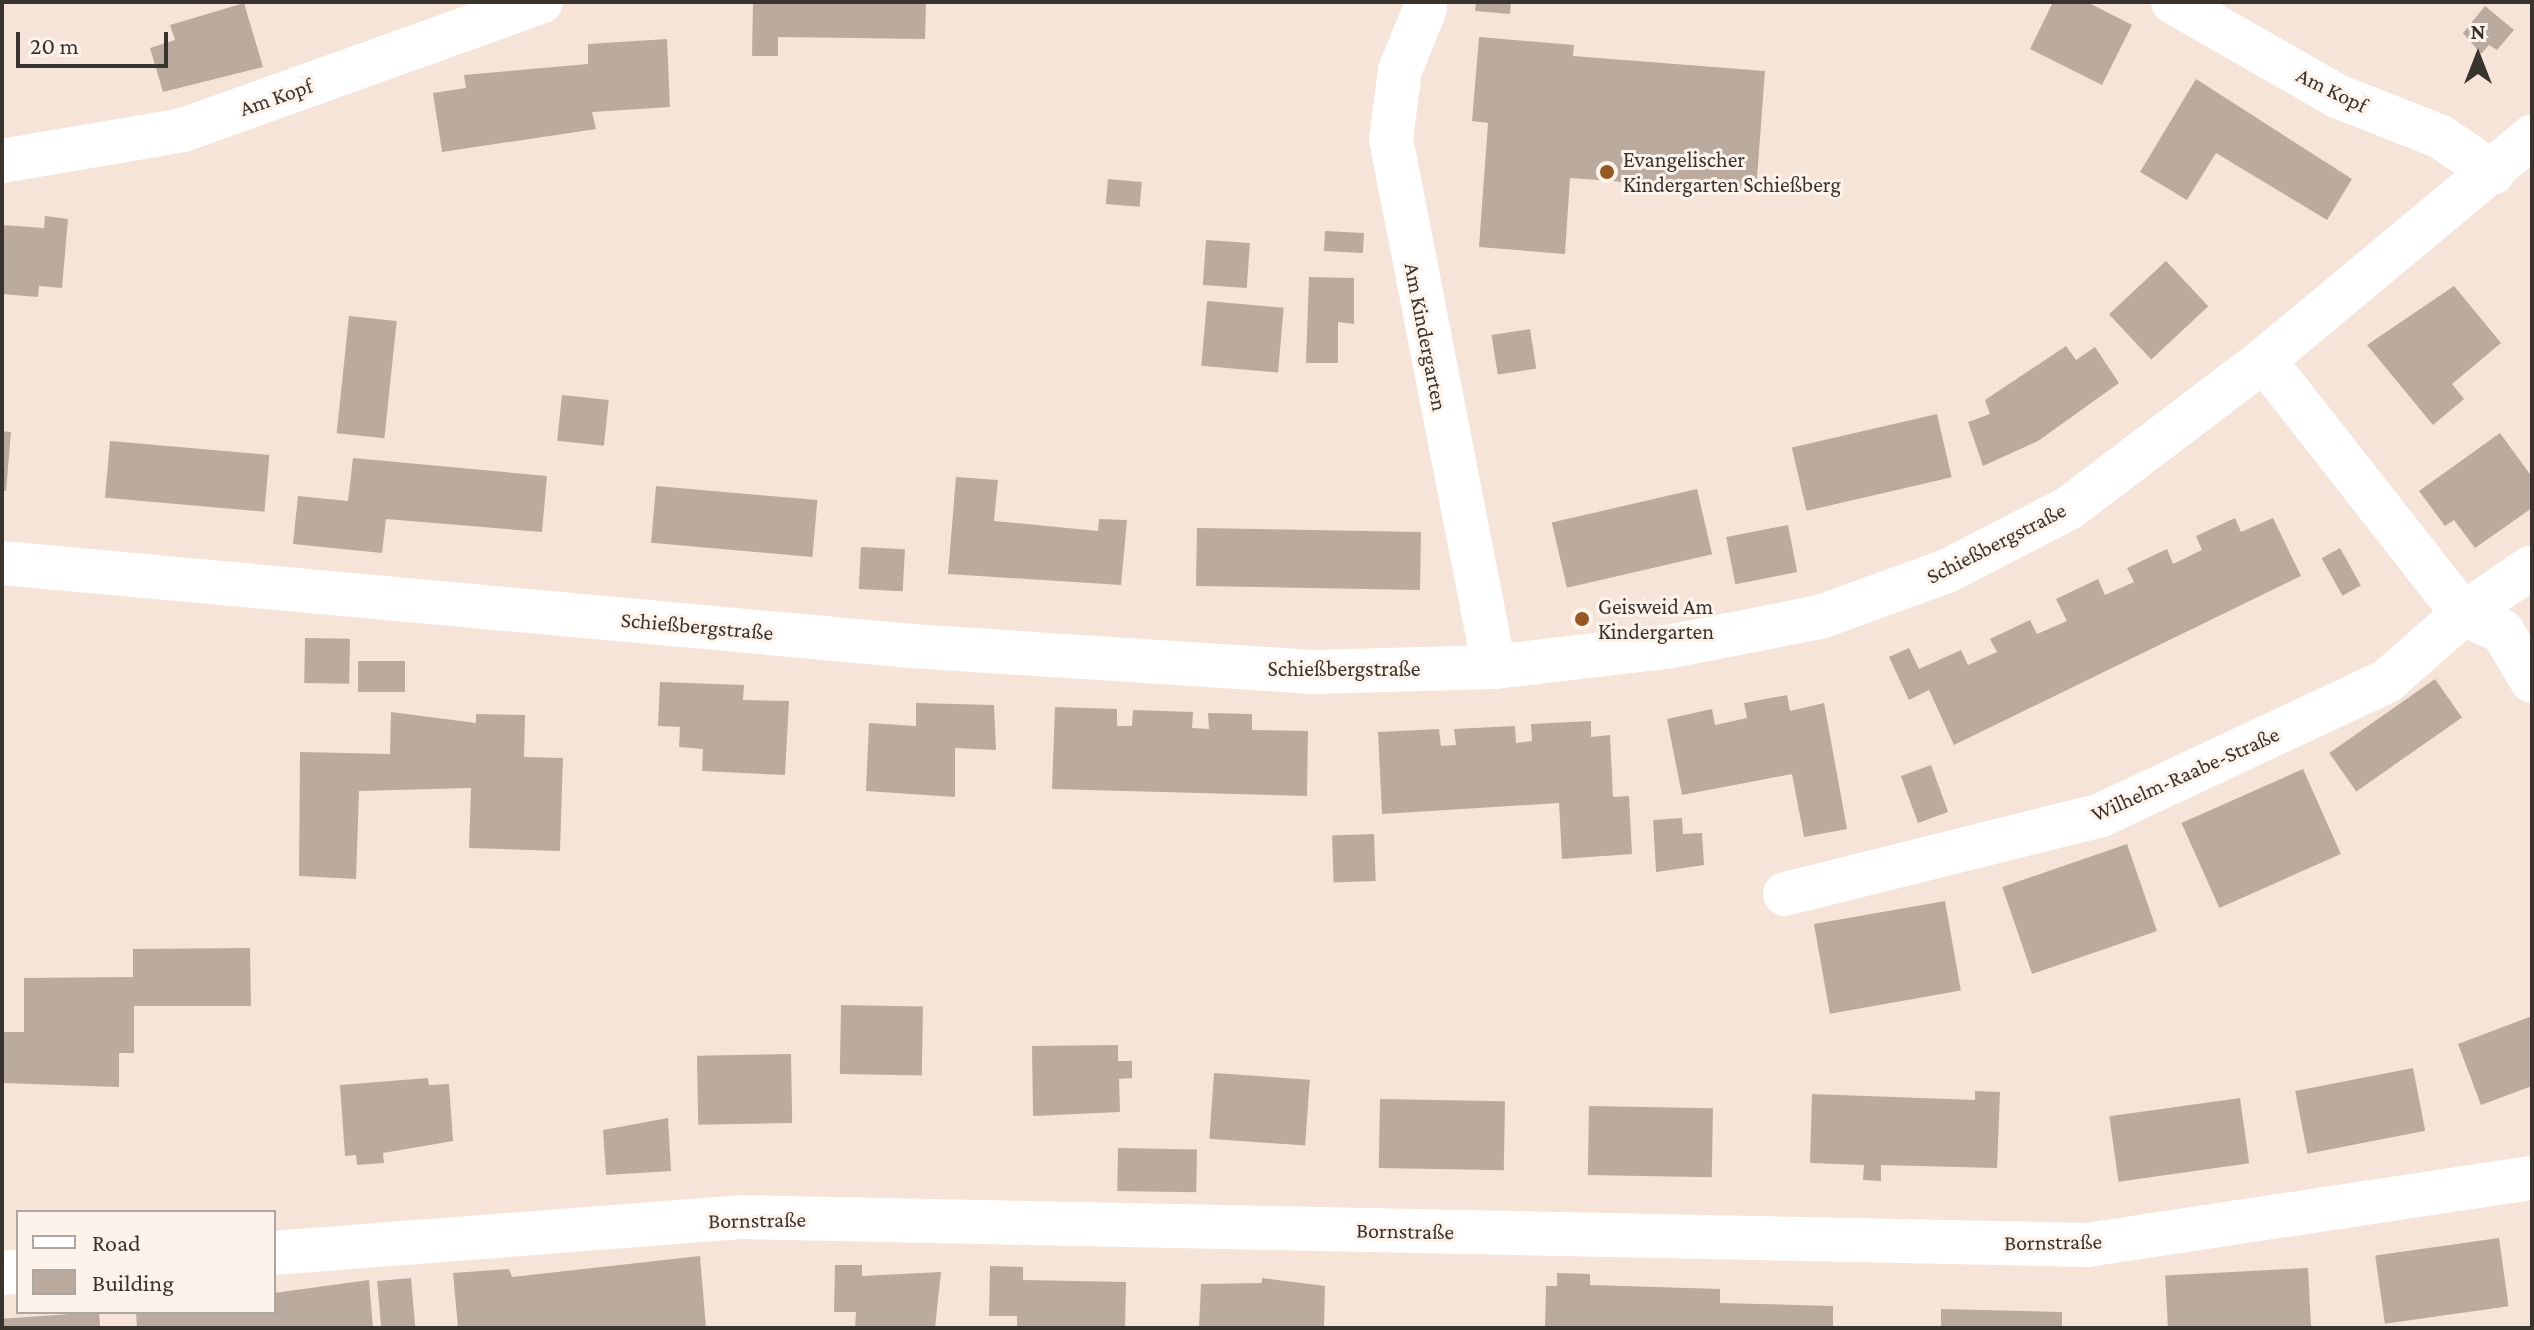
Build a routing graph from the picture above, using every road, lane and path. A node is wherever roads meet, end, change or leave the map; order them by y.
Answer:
1 (541, 2) edge
2 (2173, 2) edge
3 (1425, 9) dead end
4 (2532, 137) edge
5 (2, 161) edge
6 (2493, 173) junction
7 (2264, 360) junction
8 (2, 563) edge
9 (2532, 567) edge
10 (2463, 614) junction
11 (1494, 667) junction
12 (2532, 681) edge
13 (1785, 894) dead end
14 (2532, 1178) edge
15 (276, 1253) edge

1 - 5 street, Am Kopf
2 - 6 street, Am Kopf
3 - 11 street, Am Kindergarten
4 - 6 street, Schießbergstraße
6 - 7 street, Schießbergstraße
7 - 10 street
7 - 11 street, Schießbergstraße
8 - 11 street, Schießbergstraße
9 - 10 street, Wilhelm-Raabe-Straße
10 - 12 street
10 - 13 street, Wilhelm-Raabe-Straße
14 - 15 street, Bornstraße

